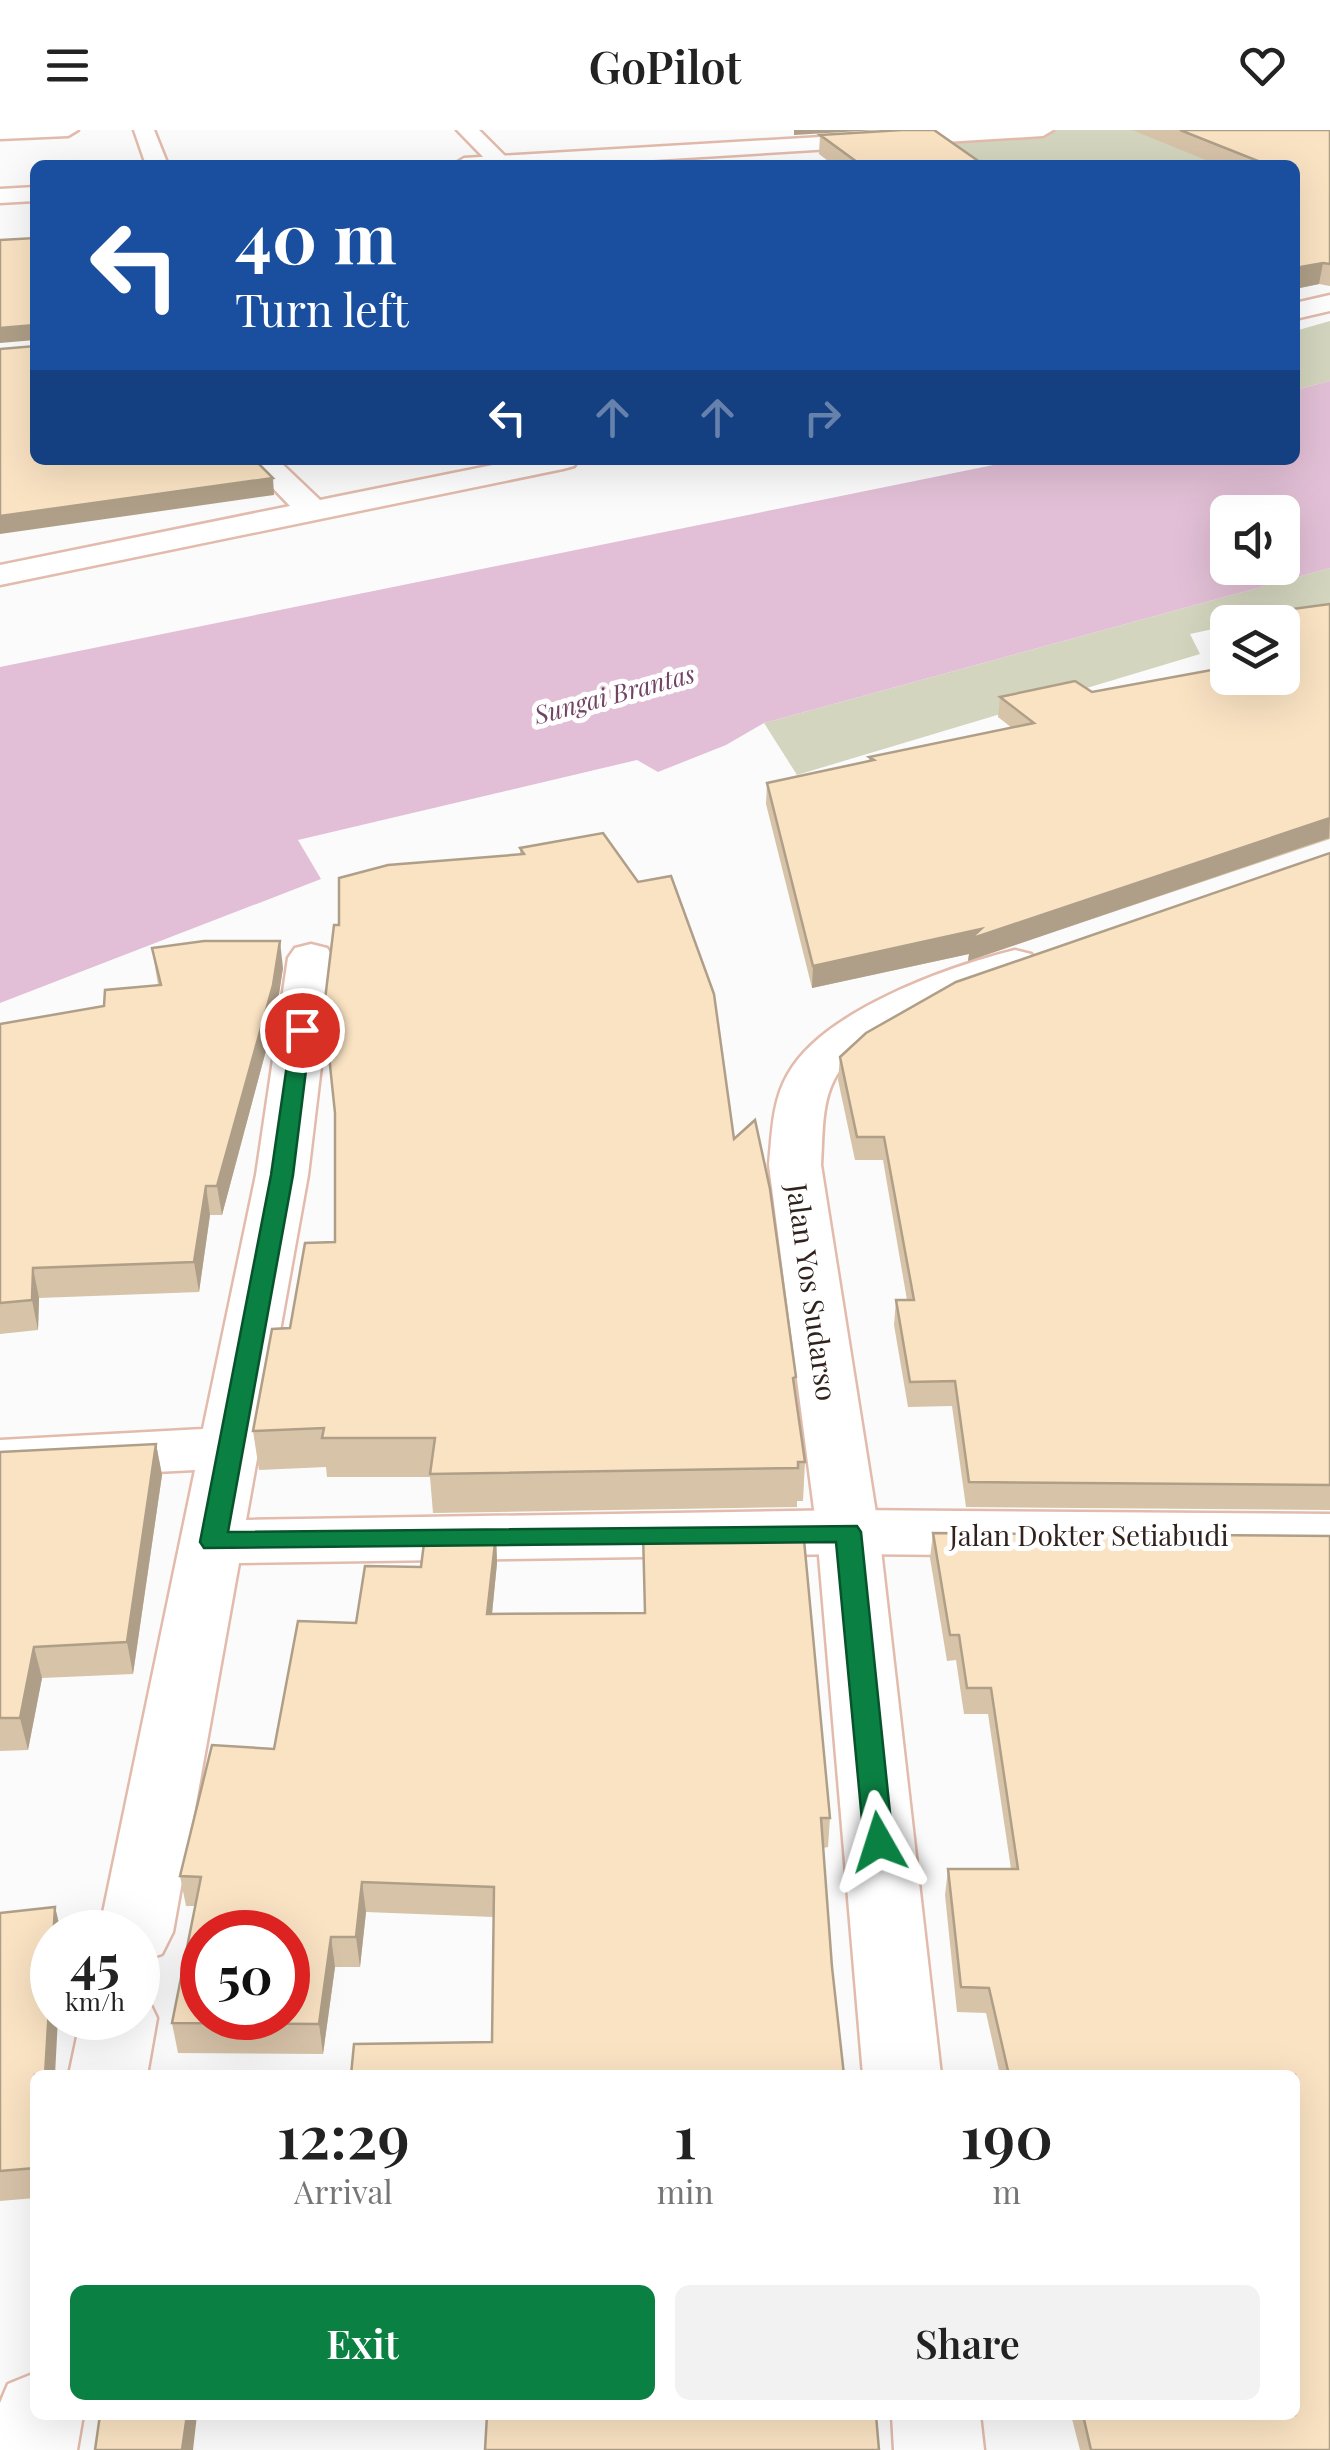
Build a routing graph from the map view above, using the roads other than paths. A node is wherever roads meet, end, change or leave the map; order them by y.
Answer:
1 (68, 130) edge
2 (144, 130) edge
3 (467, 130) edge
4 (1043, 130) edge
5 (0, 133) edge
6 (156, 160) edge
7 (498, 160) edge
8 (566, 160) edge
9 (30, 194) edge
10 (0, 196) edge
11 (1300, 286) edge
12 (1330, 293) edge
13 (1330, 303) edge
14 (1300, 310) edge
15 (266, 465) edge
16 (538, 465) edge
17 (312, 510) junction
18 (0, 575) edge
19 (1048, 952) edge
20 (311, 958) dead end
21 (230, 1448) junction
22 (0, 1460) edge
23 (848, 1532) junction
24 (1330, 1536) edge
25 (213, 1542) junction
26 (140, 1910) edge
27 (115, 2040) edge
28 (109, 2070) edge
29 (902, 2070) edge
30 (38, 2420) edge
31 (936, 2420) edge
32 (32, 2450) edge
33 (939, 2450) edge

1 - 5 street
2 - 6 street
3 - 7 street
4 - 8 street
9 - 10 street
11 - 12 street
13 - 14 street
15 - 17 street
16 - 17 street
17 - 18 street
19 - 23 street, Jalan Yos Sudarso
20 - 21 street
21 - 22 street
21 - 25 street
23 - 24 street, Jalan Dokter Setiabudi
23 - 25 street, Jalan Dokter Setiabudi
23 - 29 street, Jalan Yos Sudarso
25 - 26 street
27 - 28 street
30 - 32 street
31 - 33 street

